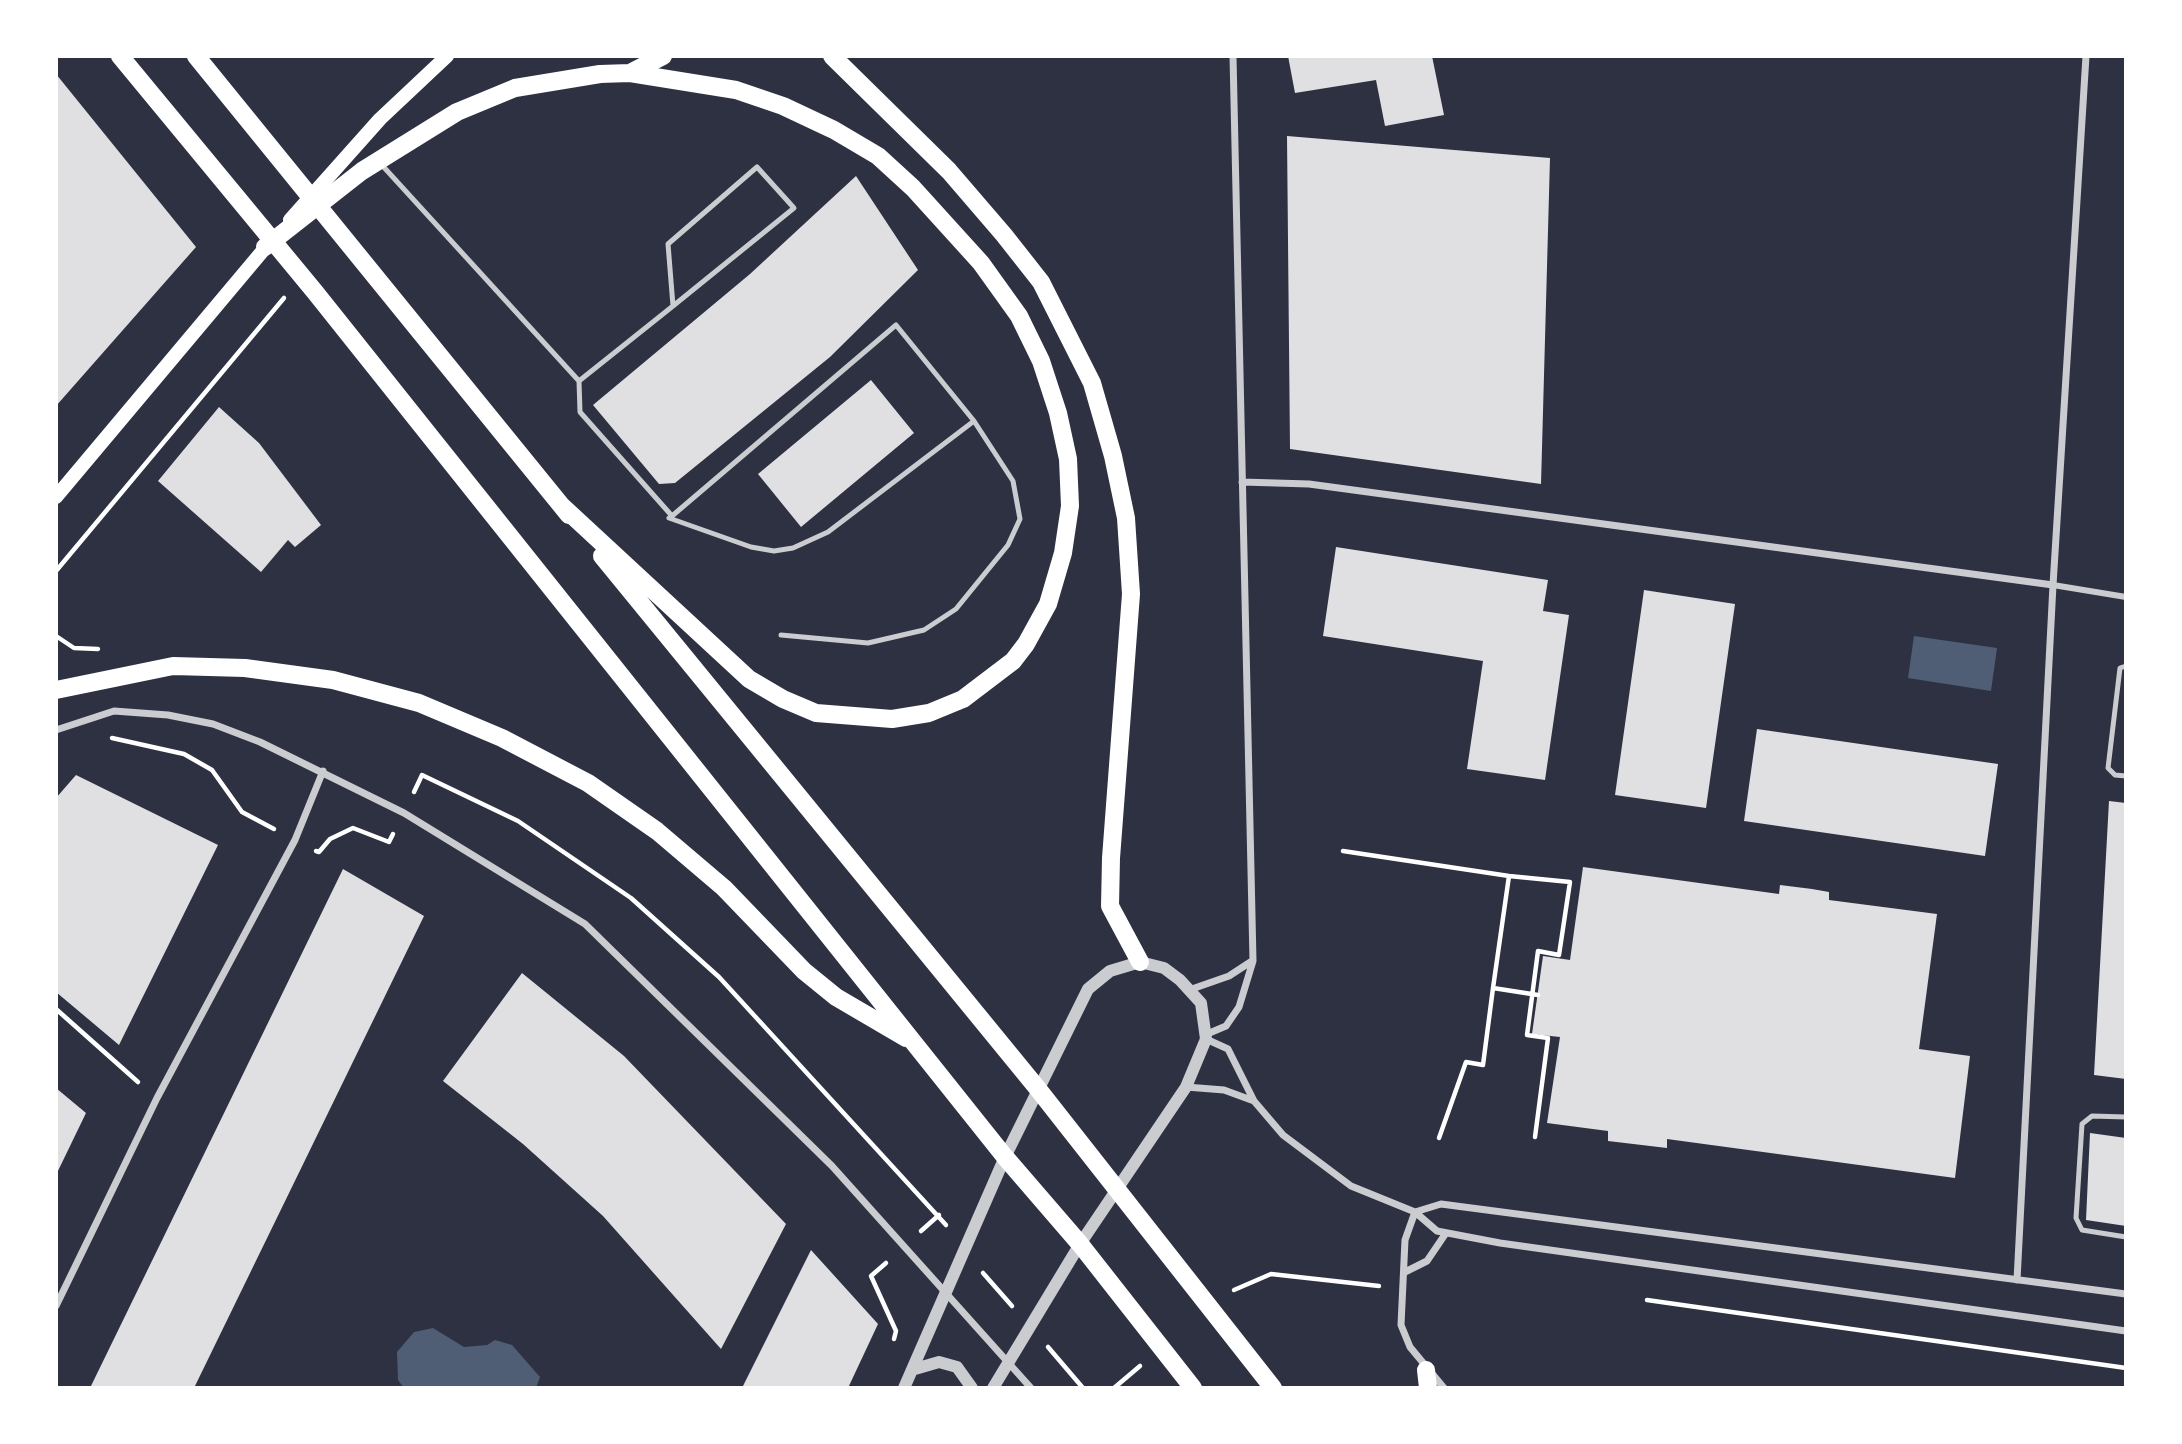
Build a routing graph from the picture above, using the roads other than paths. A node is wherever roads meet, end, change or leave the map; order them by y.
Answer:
1 (120, 56) edge
2 (196, 56) edge
3 (447, 56) edge
4 (663, 56) edge
5 (832, 56) edge
6 (1233, 56) edge
7 (2086, 56) edge
8 (630, 73) junction
9 (378, 161) junction
10 (265, 247) junction
11 (673, 306) junction
12 (579, 381) junction
13 (974, 421) junction
14 (1242, 482) junction
15 (56, 497) edge
16 (562, 506) junction
17 (672, 516) junction
18 (2053, 585) junction
19 (2126, 597) edge
20 (781, 635) dead end
21 (2126, 667) edge
22 (56, 690) edge
23 (56, 730) edge
24 (323, 771) junction
25 (2126, 776) edge
26 (1252, 961) junction
27 (1140, 962) junction
28 (1189, 990) junction
29 (1206, 1036) junction
30 (914, 1042) junction
31 (1186, 1087) junction
32 (1038, 1088) junction
33 (1254, 1101) junction
34 (2126, 1118) edge
35 (1004, 1157) junction
36 (1116, 1190) junction
37 (1415, 1212) junction
38 (1446, 1233) junction
39 (2126, 1237) edge
40 (1080, 1244) junction
41 (1405, 1272) junction
42 (2017, 1280) junction
43 (944, 1294) junction
44 (2126, 1294) edge
45 (56, 1306) edge
46 (2126, 1331) edge
47 (1009, 1361) junction
48 (915, 1369) junction
49 (1426, 1370) junction
50 (904, 1388) edge
51 (972, 1388) edge
52 (993, 1388) edge
53 (1031, 1388) edge
54 (1193, 1388) edge
55 (1273, 1388) edge
56 (1428, 1388) edge
57 (1444, 1388) edge

1 - 30 main road
2 - 16 main road
3 - 10 main road
4 - 8 main road
5 - 27 main road
6 - 14 street
7 - 18 street
8 - 9 main road
8 - 16 main road
9 - 10 main road
9 - 12 lane
10 - 15 main road
11 - 11 lane
11 - 12 lane
12 - 17 lane
13 - 17 lane
13 - 17 lane
13 - 20 lane
14 - 18 street
14 - 26 street
16 - 32 main road
18 - 19 street
18 - 42 street
21 - 25 lane
22 - 30 main road
23 - 24 street
24 - 43 street
24 - 45 street
26 - 28 street
26 - 29 street
27 - 28 street
27 - 32 street
28 - 29 street
29 - 31 street
29 - 33 street
30 - 35 main road
31 - 33 street
31 - 36 street
32 - 35 street
32 - 36 main road
33 - 37 street
34 - 39 lane
35 - 40 main road
35 - 43 street
36 - 40 street
36 - 55 main road
37 - 38 street
37 - 41 street
37 - 42 street
38 - 41 street
38 - 46 street
40 - 47 street
40 - 54 main road
41 - 49 street
42 - 44 street
43 - 47 street
43 - 48 street
47 - 52 street
47 - 53 street
48 - 50 street
48 - 51 street
49 - 56 main road
49 - 57 street

